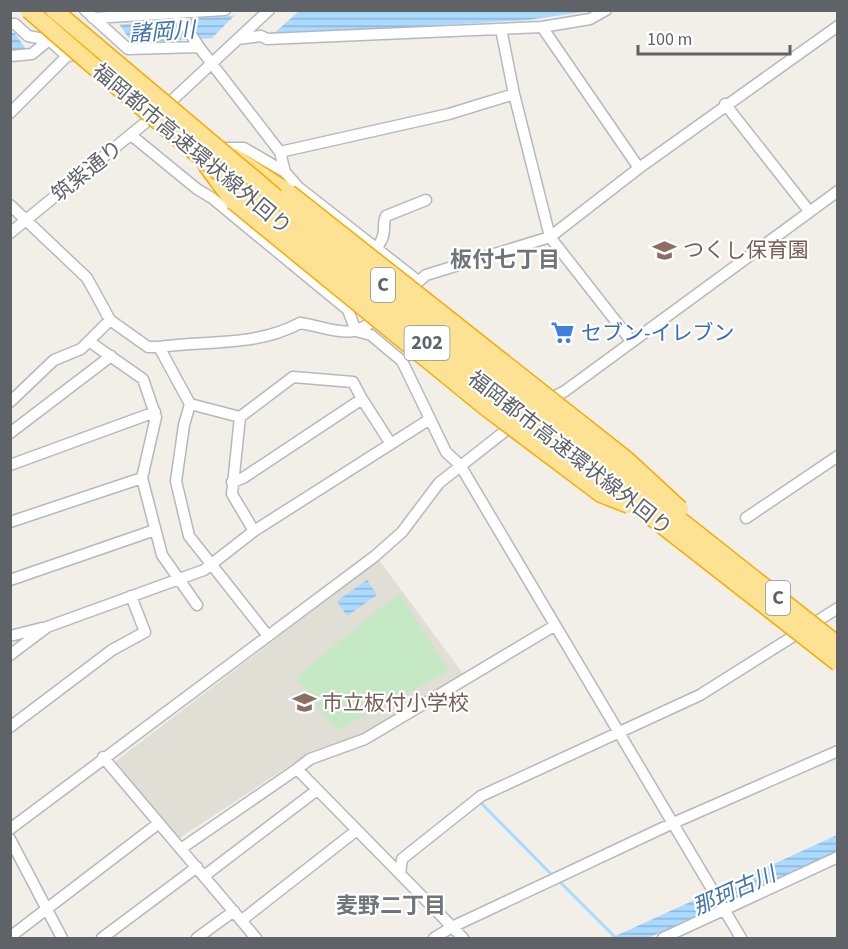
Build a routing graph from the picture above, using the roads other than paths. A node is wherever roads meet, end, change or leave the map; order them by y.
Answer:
1 (22, 10) edge
2 (29, 10) edge
3 (55, 10) edge
4 (225, 10) edge
5 (268, 10) edge
6 (606, 10) edge
7 (175, 11) edge
8 (89, 14) edge
9 (10, 24) edge
10 (837, 26) edge
11 (542, 27) junction
12 (501, 29) junction
13 (239, 39) junction
14 (49, 40) junction
15 (198, 46) junction
16 (128, 49) junction
17 (10, 56) edge
18 (70, 56) junction
19 (213, 64) junction
20 (119, 68) junction
21 (514, 94) junction
22 (725, 104) junction
23 (167, 105) junction
24 (10, 113) edge
25 (148, 120) junction
26 (131, 135) junction
27 (217, 147) junction
28 (280, 152) junction
29 (204, 162) junction
30 (639, 168) junction
31 (285, 172) junction
32 (837, 191) edge
33 (426, 200) dead end
34 (10, 205) edge
35 (809, 211) junction
36 (25, 220) junction
37 (10, 232) edge
38 (550, 237) junction
39 (376, 249) junction
40 (418, 281) junction
41 (402, 296) junction
42 (386, 310) junction
43 (110, 320) junction
44 (356, 331) junction
45 (90, 342) junction
46 (632, 342) junction
47 (159, 347) junction
48 (111, 356) junction
49 (362, 399) junction
50 (10, 402) edge
51 (190, 404) junction
52 (540, 405) junction
53 (155, 412) junction
54 (240, 417) junction
55 (522, 417) junction
56 (430, 419) junction
57 (10, 433) edge
58 (391, 444) junction
59 (837, 456) edge
60 (10, 465) edge
61 (460, 465) junction
62 (141, 478) junction
63 (232, 482) junction
64 (647, 512) junction
65 (746, 518) dead end
66 (10, 522) edge
67 (155, 530) junction
68 (254, 531) junction
69 (719, 551) junction
70 (211, 563) junction
71 (181, 579) junction
72 (10, 580) edge
73 (131, 596) junction
74 (197, 605) dead end
75 (837, 608) edge
76 (815, 622) junction
77 (554, 626) junction
78 (47, 627) junction
79 (795, 634) junction
80 (10, 636) edge
81 (268, 636) junction
82 (837, 643) edge
83 (10, 655) edge
84 (837, 663) edge
85 (837, 669) edge
86 (10, 727) edge
87 (619, 732) junction
88 (837, 751) edge
89 (103, 757) junction
90 (297, 769) junction
91 (317, 790) junction
92 (159, 823) junction
93 (671, 824) junction
94 (10, 829) edge
95 (357, 830) junction
96 (10, 839) edge
97 (182, 848) junction
98 (837, 857) edge
99 (200, 871) junction
100 (400, 874) junction
101 (46, 910) junction
102 (724, 910) junction
103 (234, 911) junction
104 (242, 920) junction
105 (452, 927) junction
106 (252, 937) edge
107 (10, 938) edge
108 (62, 939) edge
109 (102, 939) edge
110 (197, 939) edge
111 (434, 939) edge
112 (463, 939) edge
113 (663, 939) edge
114 (741, 939) edge

1 - 18 highway, 202
2 - 64 highway, 福岡都市高速環状線外回り / C, bridge
3 - 20 highway, 202
3 - 69 highway, C, bridge
4 - 7 street
5 - 13 street, 筑紫通り
6 - 11 street
7 - 8 street
7 - 15 street
8 - 16 street
9 - 14 street
10 - 22 street
11 - 12 street
11 - 30 street
12 - 13 street
12 - 21 street
13 - 19 street, 筑紫通り
14 - 17 street
14 - 18 street
15 - 16 street
15 - 19 street
16 - 20 street
18 - 24 street
18 - 25 highway, 202
19 - 23 street, 筑紫通り
19 - 28 street
20 - 23 highway, 202
21 - 28 street
21 - 38 street
22 - 30 street
22 - 35 street
23 - 25 street, 筑紫通り
23 - 27 highway, 202
25 - 26 street, 筑紫通り
25 - 29 highway, 202
26 - 36 street, 筑紫通り
26 - 44 street
27 - 31 street
27 - 41 highway, 202
27 - 69 highway, bridge
28 - 31 street
29 - 42 highway, 202
29 - 64 highway, bridge
30 - 38 street
31 - 39 street
32 - 35 street
33 - 39 street
34 - 36 street
35 - 46 street
36 - 37 street, 筑紫通り
36 - 43 street
38 - 40 street
38 - 46 street
39 - 40 street
40 - 41 street
41 - 42 street
41 - 52 highway, 202
42 - 44 street
42 - 55 highway, 202
43 - 45 street
43 - 47 street
44 - 47 street
44 - 56 street
45 - 48 street
45 - 50 street
46 - 52 street
47 - 51 street
48 - 53 street
48 - 57 street
49 - 54 street
49 - 58 street
49 - 63 street
51 - 54 street
51 - 70 street
52 - 55 street
52 - 76 highway, 202
53 - 60 street
53 - 62 street
54 - 63 street
55 - 61 street
55 - 79 highway, 202
56 - 58 street
56 - 61 street
58 - 68 street
59 - 65 street
61 - 77 street
61 - 81 street
62 - 66 street
62 - 67 street
63 - 68 street
64 - 84 highway, 福岡都市高速環状線外回り / C, bridge
67 - 71 street
67 - 72 street
68 - 70 street
69 - 82 highway, C, bridge
70 - 71 street
70 - 81 street
71 - 73 street
71 - 74 street
73 - 78 street
73 - 86 street
75 - 76 street
76 - 79 street
76 - 82 highway, 202
77 - 87 street
77 - 90 street
78 - 80 street
78 - 83 street
79 - 85 highway, 202
79 - 87 street
81 - 89 street
87 - 93 street
87 - 100 street
88 - 93 street
89 - 92 street
89 - 94 street
90 - 91 street
90 - 97 street
91 - 95 street
91 - 99 street
92 - 97 street
92 - 101 street
93 - 102 street
93 - 105 street
95 - 100 street
95 - 104 street
96 - 101 street
97 - 99 street
98 - 102 street
99 - 103 street
99 - 109 street
100 - 105 street
101 - 107 street
101 - 108 street
102 - 113 street
102 - 114 street
103 - 104 street
103 - 110 street
104 - 106 street
105 - 111 street
105 - 112 street

